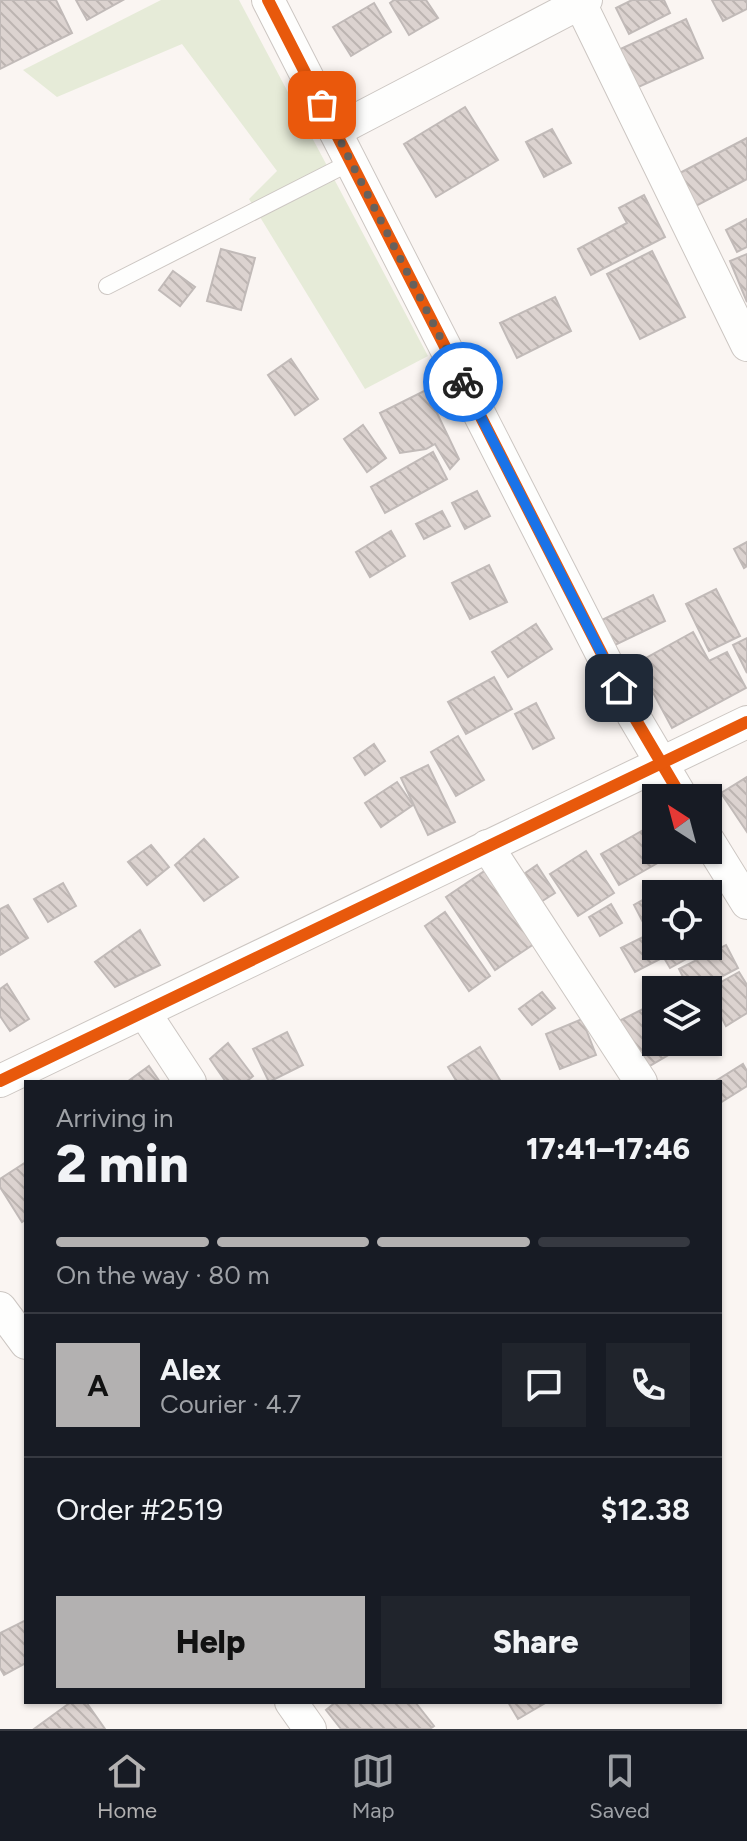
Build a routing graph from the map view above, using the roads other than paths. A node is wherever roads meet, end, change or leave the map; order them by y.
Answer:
1 (268, 0) edge
2 (583, 2) edge
3 (335, 131) junction
4 (351, 162) junction
5 (107, 286) dead end
6 (747, 345) edge
7 (747, 722) edge
8 (660, 762) junction
9 (673, 784) edge
10 (487, 846) junction
11 (722, 863) edge
12 (747, 903) edge
13 (144, 1012) junction
14 (189, 1080) edge
15 (640, 1080) edge
16 (0, 1081) edge
17 (0, 1308) edge
18 (24, 1340) edge

1 - 3 street
2 - 3 street
2 - 6 street
3 - 4 street
4 - 5 lane
4 - 8 street
7 - 8 street
8 - 9 street
8 - 10 street
10 - 13 street
10 - 15 street
11 - 12 street
13 - 14 street
13 - 16 street
17 - 18 street

